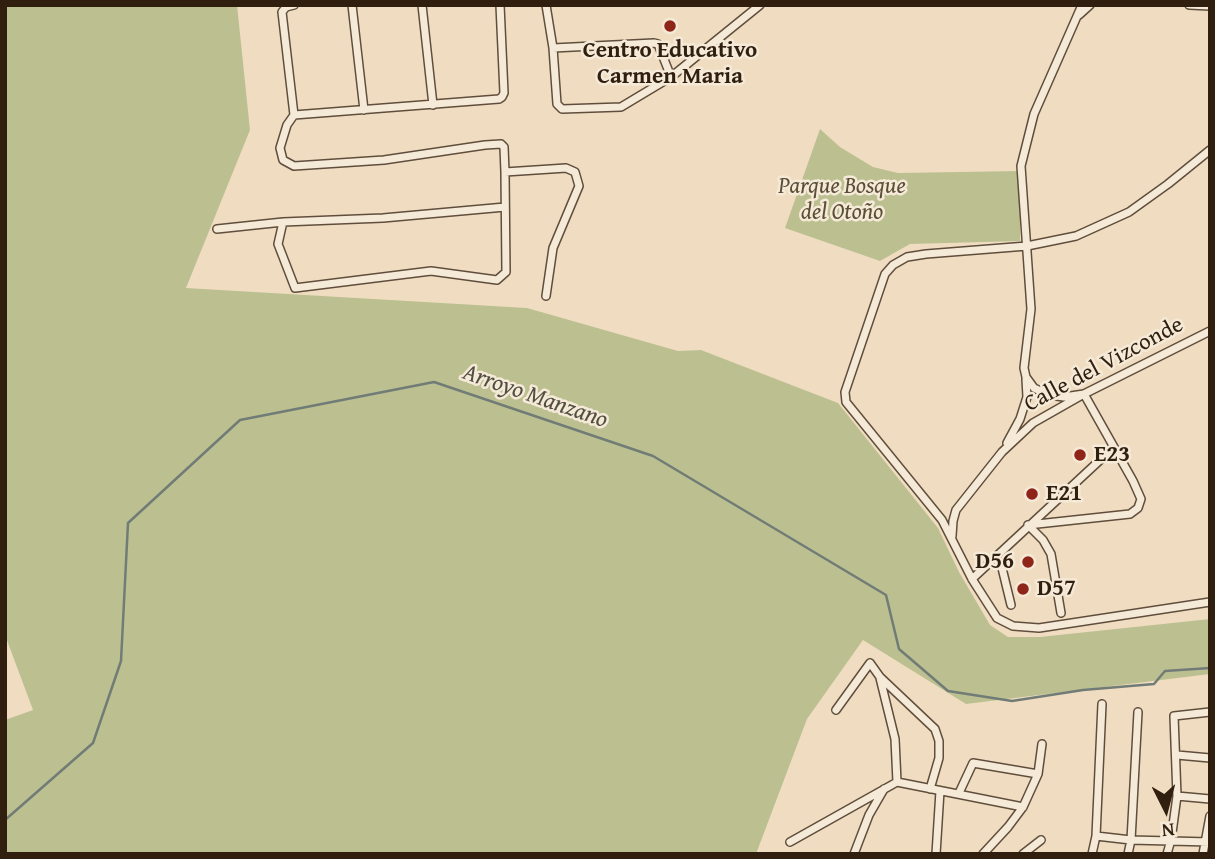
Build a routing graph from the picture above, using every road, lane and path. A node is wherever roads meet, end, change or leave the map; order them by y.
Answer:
1 (294, 5) edge
2 (352, 5) edge
3 (422, 5) edge
4 (500, 5) edge
5 (546, 5) edge
6 (760, 5) edge
7 (1082, 5) edge
8 (1090, 5) edge
9 (1189, 5) edge
10 (1210, 6) edge
11 (1078, 16) junction
12 (553, 48) junction
13 (671, 77) junction
14 (433, 105) junction
15 (364, 110) junction
16 (294, 115) junction
17 (1210, 150) edge
18 (505, 172) junction
19 (505, 207) junction
20 (283, 222) junction
21 (217, 229) dead end
22 (1027, 246) junction
23 (547, 296) dead end
24 (1210, 331) edge
25 (1024, 368) junction
26 (1084, 394) junction
27 (1113, 448) junction
28 (1002, 452) junction
29 (956, 510) junction
30 (936, 513) junction
31 (1028, 525) junction
32 (951, 538) junction
33 (995, 558) junction
34 (972, 579) junction
35 (1210, 602) edge
36 (1011, 605) dead end
37 (1061, 613) dead end
38 (880, 677) junction
39 (1102, 704) dead end
40 (836, 710) dead end
41 (1138, 712) dead end
42 (1210, 712) edge
43 (1042, 744) dead end
44 (1177, 755) junction
45 (1210, 758) edge
46 (1038, 774) junction
47 (897, 782) junction
48 (884, 788) junction
49 (930, 789) junction
50 (940, 791) junction
51 (958, 793) junction
52 (1177, 796) junction
53 (1210, 799) edge
54 (1023, 807) junction
55 (1210, 816) edge
56 (1096, 836) junction
57 (1041, 840) dead end
58 (1131, 840) junction
59 (1171, 840) junction
60 (790, 842) dead end
61 (1207, 842) edge
62 (854, 854) edge
63 (936, 854) edge
64 (983, 854) edge
65 (1023, 854) edge
66 (1093, 854) edge
67 (1128, 854) edge
68 (1167, 854) edge
69 (1203, 854) edge

1 - 16 street
2 - 15 street
3 - 14 street
4 - 14 street
5 - 12 street
6 - 13 street
7 - 11 street
8 - 11 street
9 - 10 street
11 - 22 street
12 - 13 street
12 - 13 street
14 - 15 street
15 - 16 street
16 - 18 street
17 - 22 street
18 - 19 street
18 - 23 street
19 - 20 street
19 - 20 street
20 - 21 street
22 - 25 street
22 - 30 street
24 - 26 street, Calle del Vizconde
25 - 26 street
25 - 28 street
26 - 27 street
26 - 28 street, Calle del Vizconde
27 - 31 street
27 - 31 street
28 - 29 street, Calle del Vizconde
29 - 30 street
29 - 32 street, Calle del Vizconde
30 - 32 street
31 - 33 street
31 - 37 street
32 - 34 street
33 - 34 street
33 - 36 street
34 - 35 street
38 - 40 street
38 - 47 street
38 - 49 street
39 - 56 street
41 - 58 street
42 - 44 street
43 - 46 street
44 - 45 street
44 - 52 street
46 - 51 street
46 - 54 street
47 - 48 street
47 - 49 street
48 - 60 street
48 - 62 street
49 - 50 street
50 - 51 street
50 - 63 street
51 - 54 street
52 - 53 street
52 - 59 street
54 - 64 street
55 - 61 street
56 - 58 street
56 - 66 street
57 - 65 street
58 - 59 street
58 - 67 street
59 - 61 street
59 - 68 street
61 - 69 street

